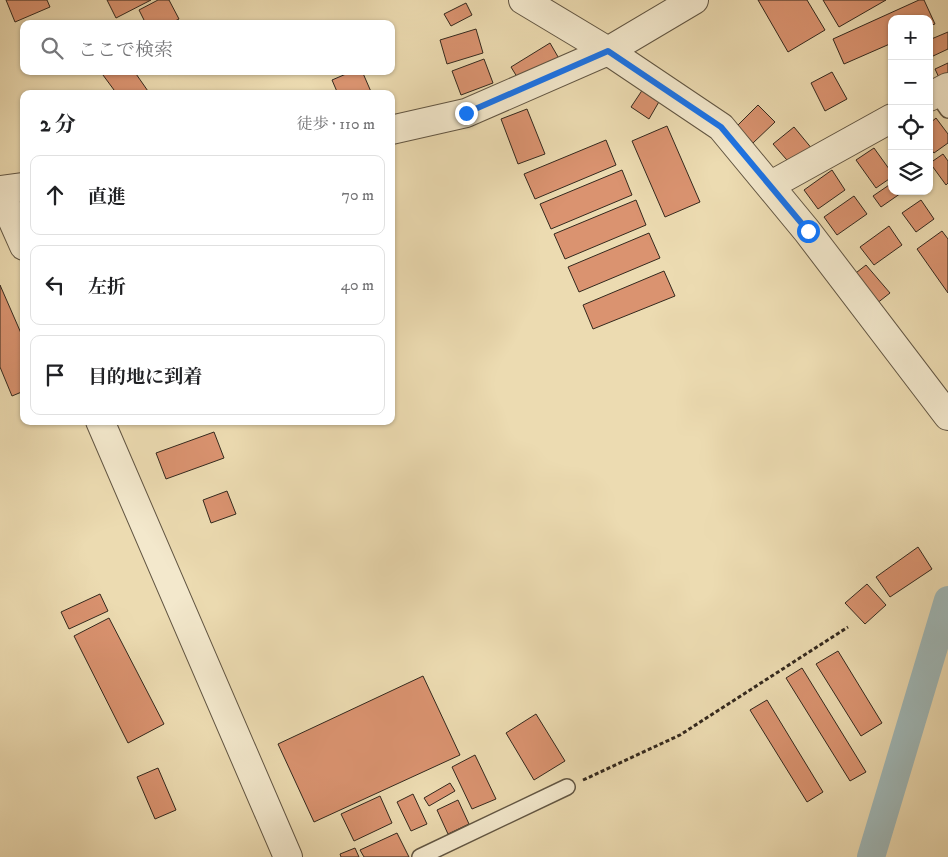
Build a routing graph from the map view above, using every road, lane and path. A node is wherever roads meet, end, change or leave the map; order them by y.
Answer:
1 (523, 0) edge
2 (694, 0) edge
3 (608, 51) junction
4 (888, 120) edge
5 (395, 129) edge
6 (771, 185) junction
7 (20, 188) edge
8 (0, 191) edge
9 (20, 237) edge
10 (948, 416) edge
11 (102, 425) edge
12 (848, 627) dead end
13 (567, 787) joint
14 (288, 857) edge
15 (420, 857) edge

1 - 3 street
2 - 3 street
3 - 5 street
3 - 6 street
4 - 6 street
6 - 10 street
7 - 8 street
8 - 9 street
11 - 14 street
12 - 13 path
13 - 15 lane

